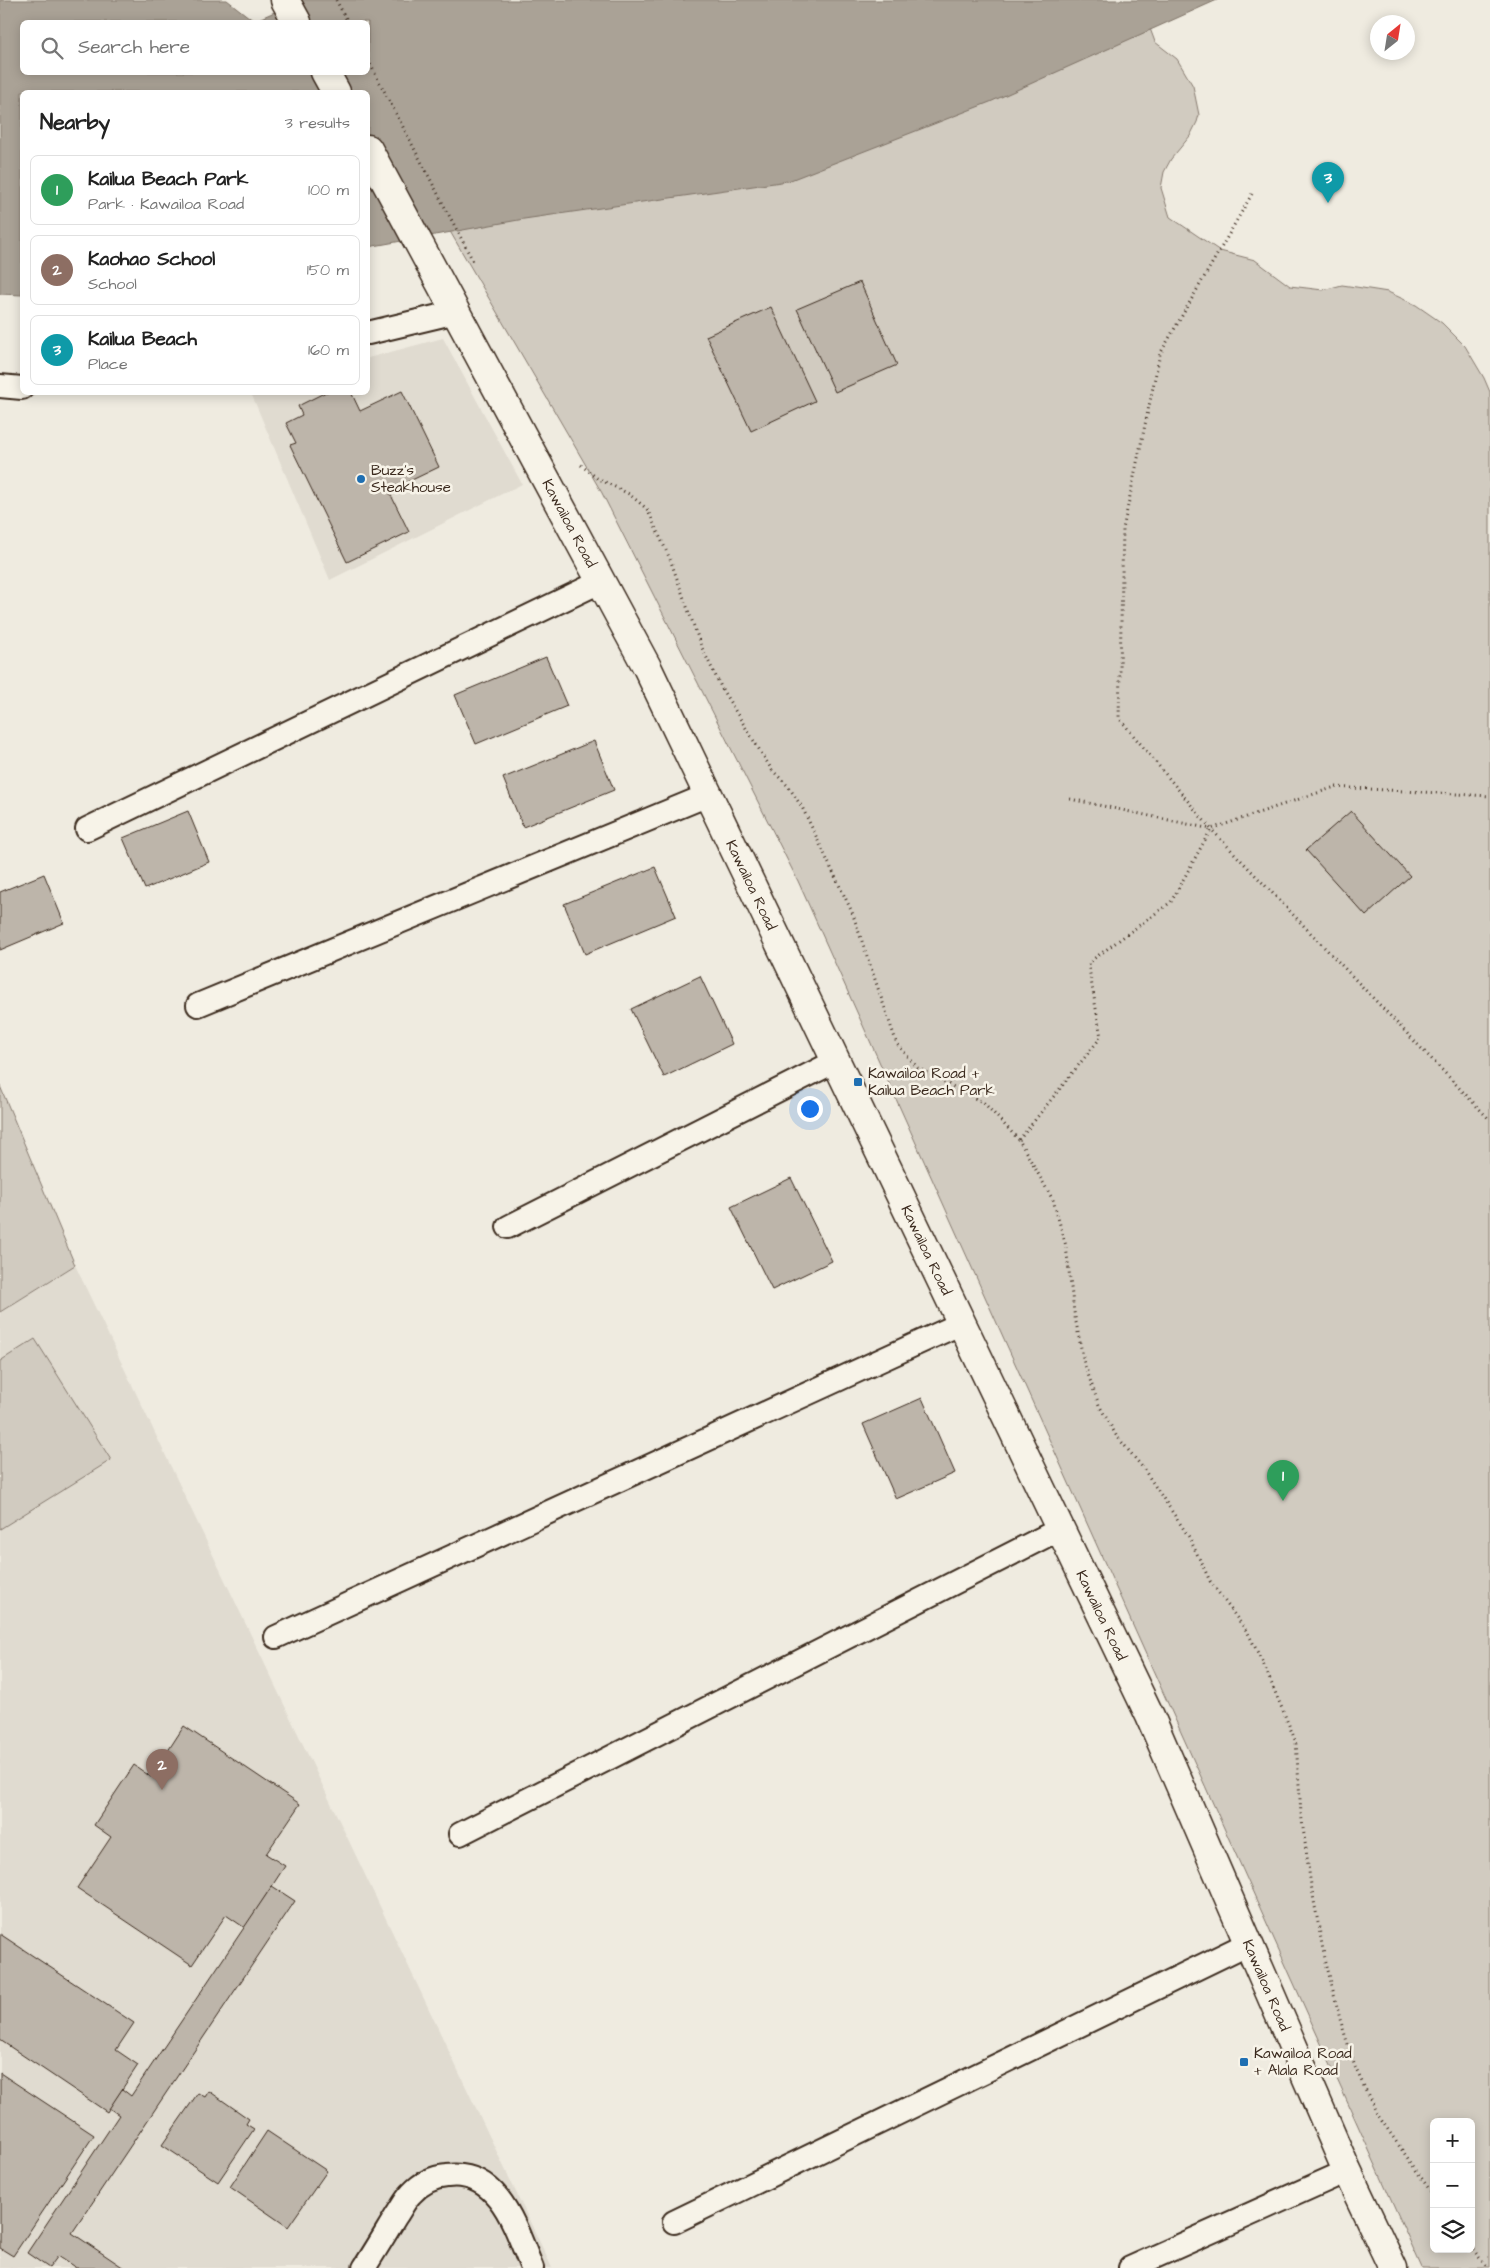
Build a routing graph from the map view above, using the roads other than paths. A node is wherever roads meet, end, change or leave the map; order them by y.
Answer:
1 (284, 0) edge
2 (296, 20) edge
3 (327, 75) edge
4 (335, 90) edge
5 (370, 153) edge
6 (456, 312) junction
7 (370, 334) edge
8 (0, 386) edge
9 (20, 388) edge
10 (602, 581) junction
11 (708, 795) junction
12 (86, 829) dead end
13 (198, 1005) dead end
14 (836, 1062) junction
15 (508, 1227) dead end
16 (962, 1323) junction
17 (1060, 1529) junction
18 (276, 1637) dead end
19 (460, 1834) dead end
20 (1249, 1943) junction
21 (1347, 2170) junction
22 (674, 2222) dead end
23 (364, 2268) edge
24 (532, 2268) edge
25 (1130, 2268) edge
26 (1393, 2268) edge

1 - 2 street
3 - 4 street
5 - 6 street, Kawailoa Road
6 - 7 lane
6 - 10 street, Kawailoa Road
8 - 9 lane
10 - 11 street, Kawailoa Road
10 - 12 lane
11 - 13 lane
11 - 14 street, Kawailoa Road
14 - 15 lane
14 - 16 street, Kawailoa Road
16 - 17 street, Kawailoa Road
16 - 18 lane
17 - 19 lane
17 - 20 street, Kawailoa Road
20 - 21 street, Kawailoa Road
20 - 22 lane
21 - 25 lane
21 - 26 street, Kawailoa Road
23 - 24 lane

